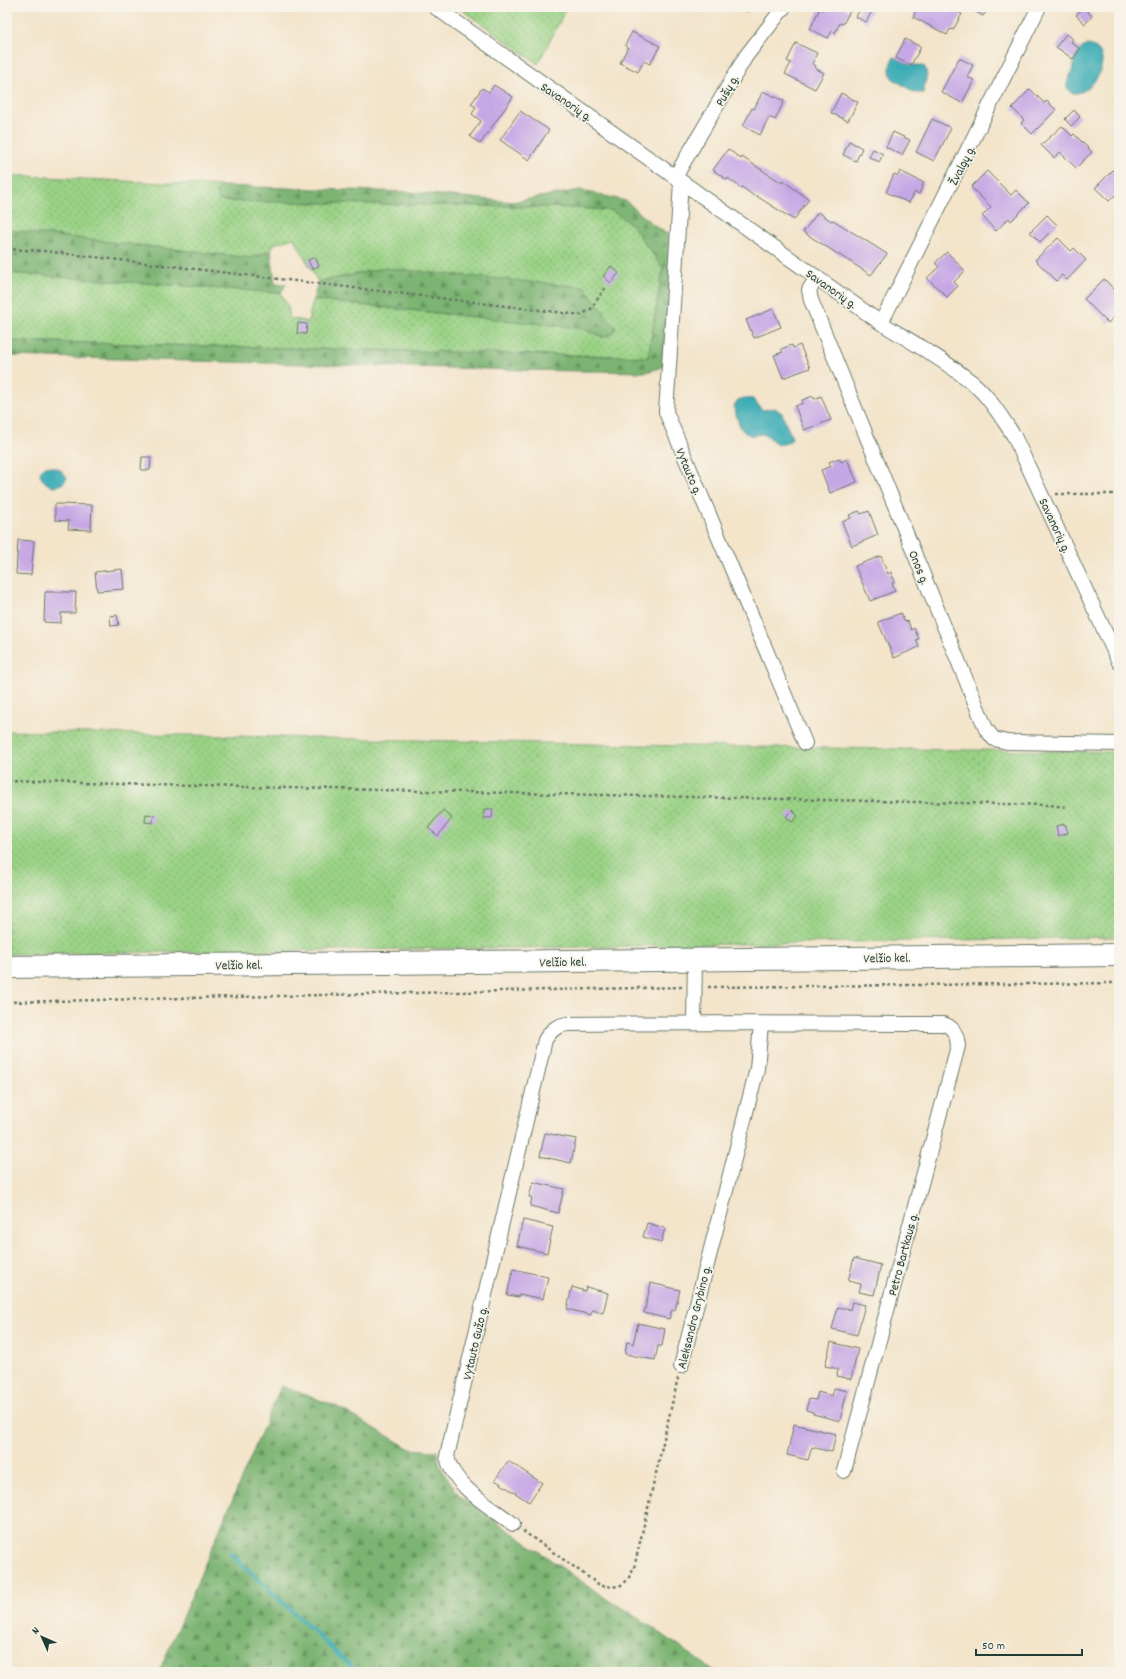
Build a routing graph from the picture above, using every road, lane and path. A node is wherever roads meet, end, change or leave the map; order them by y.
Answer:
1 (435, 7) edge
2 (784, 7) edge
3 (1039, 7) edge
4 (678, 179) junction
5 (7, 249) edge
6 (817, 277) junction
7 (606, 288) dead end
8 (881, 323) junction
9 (1119, 494) edge
10 (1041, 495) junction
11 (1119, 662) edge
12 (805, 743) dead end
13 (1119, 744) edge
14 (7, 780) edge
15 (1066, 806) dead end
16 (1119, 954) edge
17 (695, 959) junction
18 (7, 967) edge
19 (1119, 983) edge
20 (695, 987) junction
21 (7, 1002) edge
22 (694, 1022) junction
23 (761, 1024) junction
24 (681, 1366) joint
25 (844, 1470) dead end
26 (513, 1524) joint

1 - 4 street, Savanorių g.
2 - 4 street, Pušų g.
3 - 8 street, Žvalgų g.
4 - 6 street, Savanorių g.
4 - 12 street, Vytauto g.
5 - 7 path
6 - 8 street, Savanorių g.
6 - 13 street, Onos g.
8 - 10 street, Savanorių g.
9 - 10 path
10 - 11 street, Savanorių g.
14 - 15 path
16 - 17 main road, Velžio kel.
17 - 18 main road, Velžio kel.
17 - 20 street
19 - 20 path
20 - 21 path
20 - 22 street
22 - 23 street
22 - 26 street, Vytauto Gužo g.
23 - 24 street, Aleksandro Grybino g.
23 - 25 street, Petro Bartkaus g.
24 - 26 path, Aleksandro Grybino g.

